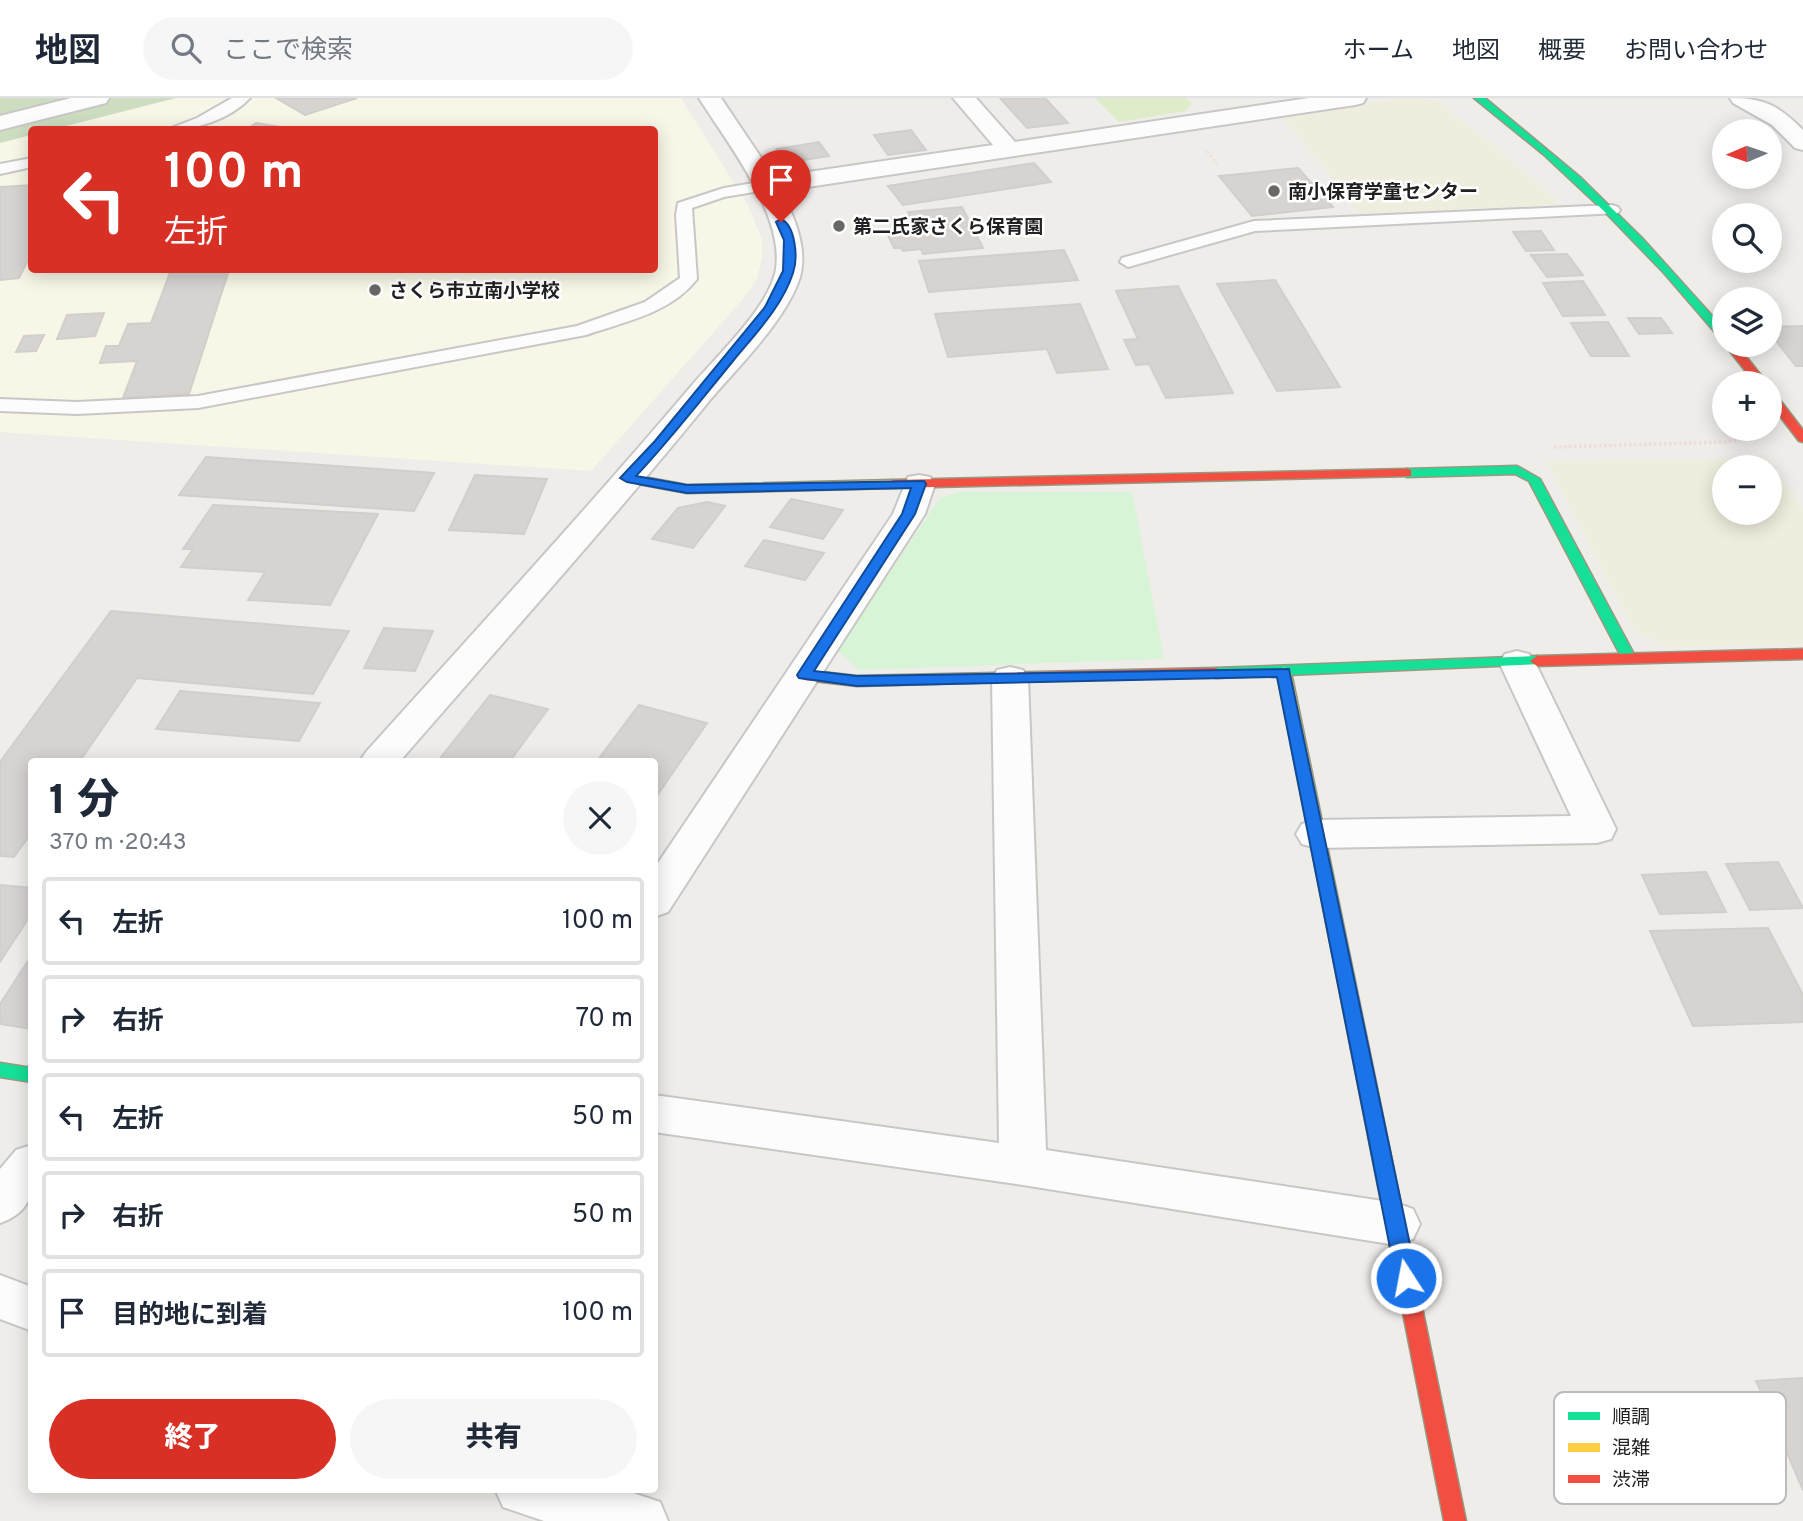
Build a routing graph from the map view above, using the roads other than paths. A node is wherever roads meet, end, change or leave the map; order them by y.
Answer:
1 (98, 98) edge
2 (243, 98) edge
3 (710, 98) edge
4 (964, 98) edge
5 (1199, 98) edge
6 (1355, 98) edge
7 (1479, 98) edge
8 (1741, 98) edge
9 (1792, 117) edge
10 (1222, 118) junction
11 (0, 123) edge
12 (186, 126) edge
13 (1803, 143) edge
14 (1010, 150) junction
15 (28, 163) edge
16 (0, 169) edge
17 (766, 186) junction
18 (1612, 210) junction
19 (1128, 262) dead end
20 (1712, 322) edge
21 (1740, 357) edge
22 (1752, 371) edge
23 (0, 405) edge
24 (1782, 411) edge
25 (1803, 438) edge
26 (627, 478) junction
27 (919, 484) junction
28 (1803, 654) edge
29 (1629, 658) junction
30 (1517, 662) junction
31 (1284, 672) junction
32 (804, 675) junction
33 (1010, 678) junction
34 (382, 758) edge
35 (1316, 834) junction
36 (658, 896) edge
37 (0, 1070) edge
38 (28, 1074) edge
39 (658, 1114) edge
40 (1023, 1166) junction
41 (28, 1169) edge
42 (0, 1203) edge
43 (1396, 1224) junction
44 (0, 1297) edge
45 (28, 1308) edge
46 (537, 1493) edge
47 (641, 1521) edge
48 (1455, 1521) edge

1 - 11 street
2 - 12 lane
3 - 17 street
4 - 14 street
5 - 10 street
6 - 10 street
7 - 18 street
8 - 9 street
9 - 13 street
10 - 14 street
14 - 17 street
15 - 16 lane
17 - 23 lane
17 - 26 street
18 - 19 lane
18 - 20 street
21 - 22 street
24 - 25 street
26 - 27 street
26 - 34 street
27 - 29 street
27 - 32 street
28 - 29 street
29 - 30 street
30 - 31 street
30 - 35 street
31 - 33 street
31 - 35 street
32 - 33 street
32 - 36 street
33 - 40 street
35 - 43 street
37 - 38 street
39 - 40 street
40 - 43 street
41 - 42 street
43 - 48 street
44 - 45 street
46 - 47 street

